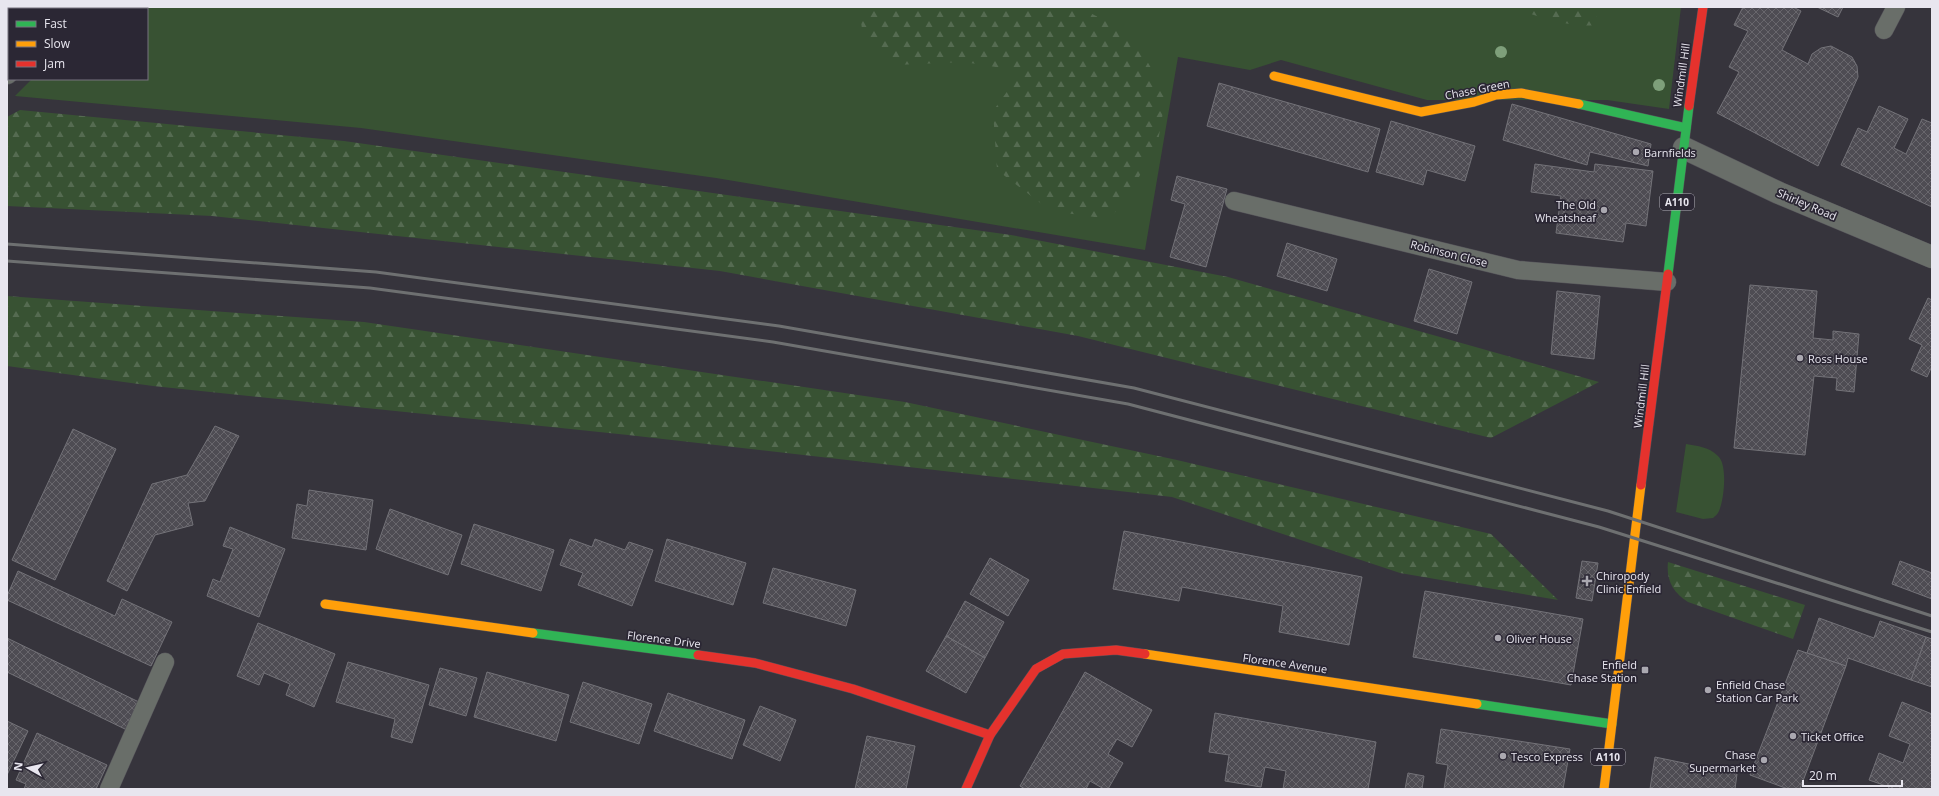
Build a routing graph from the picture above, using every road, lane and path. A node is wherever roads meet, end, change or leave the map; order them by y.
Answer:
1 (1703, 7) edge
2 (1896, 7) edge
3 (1884, 30) dead end
4 (1274, 76) dead end
5 (1685, 138) junction
6 (1234, 201) dead end
7 (1932, 257) edge
8 (1667, 282) junction
9 (326, 604) dead end
10 (165, 662) dead end
11 (1612, 724) junction
12 (990, 735) junction
13 (109, 789) edge
14 (966, 789) edge
15 (1604, 789) edge

1 - 5 street, Windmill Hill / A110
2 - 3 lane
4 - 5 street, Chase Green
5 - 7 street, Shirley Road
5 - 8 street, Windmill Hill / A110
6 - 8 lane, Robinson Close
8 - 11 street, Windmill Hill / A110
9 - 12 street, Florence Drive
10 - 13 lane
11 - 12 street, Florence Avenue
11 - 15 street, Windmill Hill / A110
12 - 14 street, Florence Avenue

